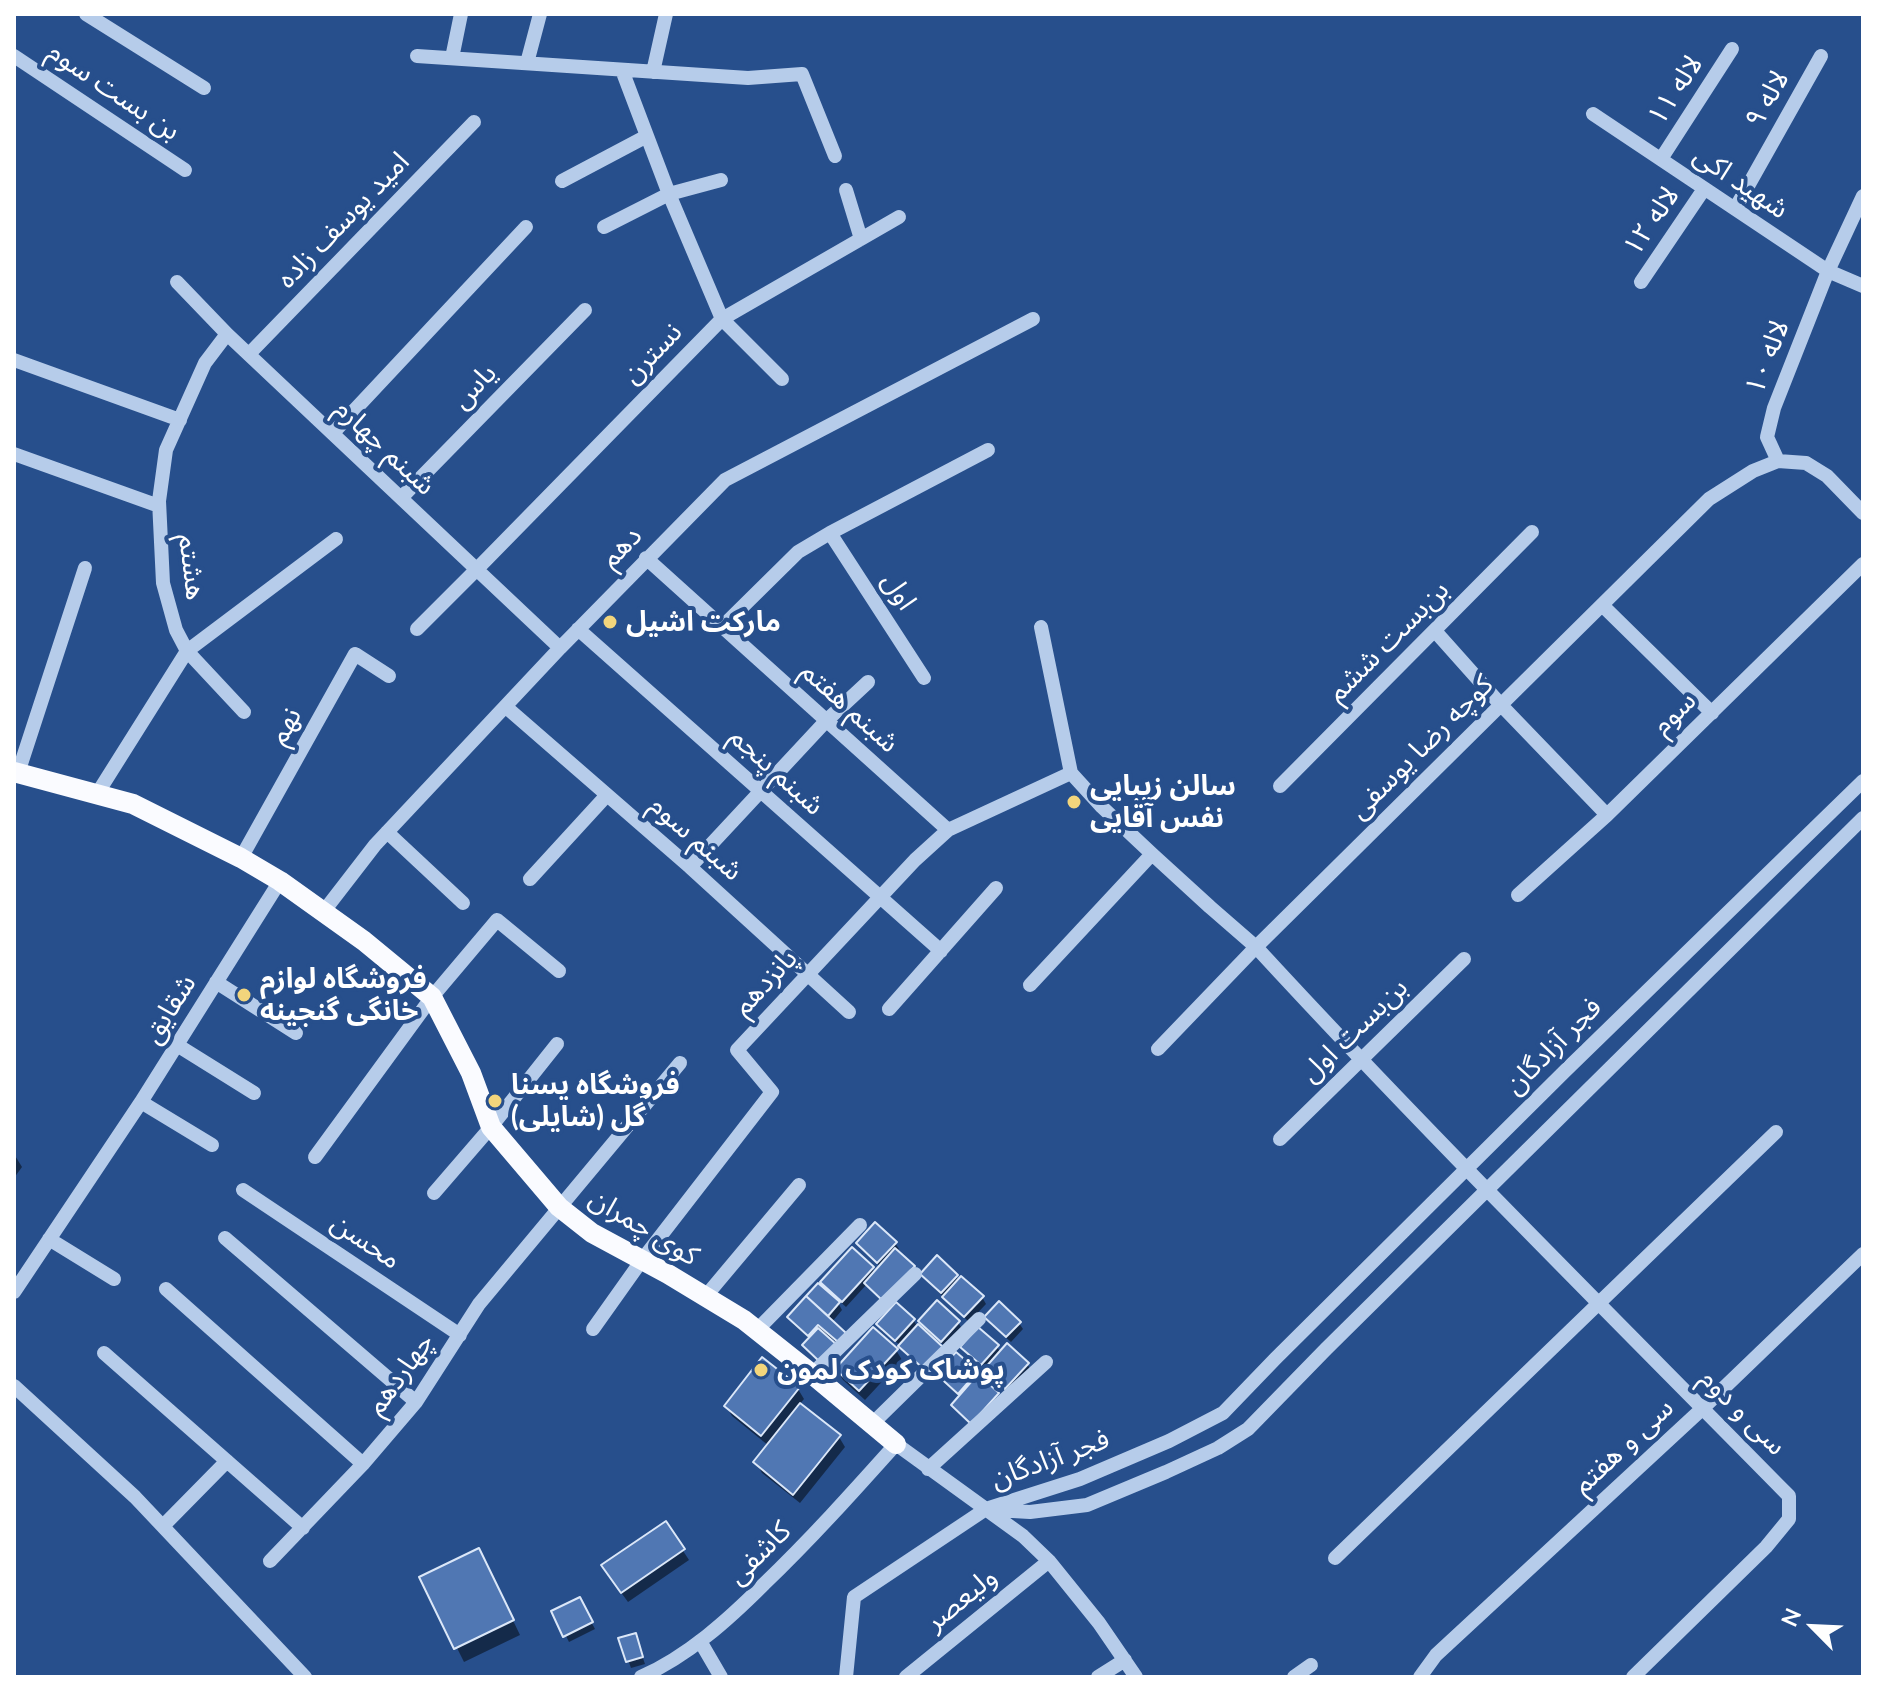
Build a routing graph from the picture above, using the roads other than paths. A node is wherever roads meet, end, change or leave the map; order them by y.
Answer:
1 (86, 14) edge
2 (461, 14) edge
3 (540, 14) edge
4 (666, 14) edge
5 (1732, 49) dead end
6 (14, 56) edge
7 (417, 56) dead end
8 (1821, 56) dead end
9 (452, 58) junction
10 (527, 63) junction
11 (622, 70) junction
12 (653, 72) junction
13 (204, 88) dead end
14 (1593, 114) dead end
15 (474, 122) dead end
16 (647, 136) junction
17 (835, 156) dead end
18 (1661, 159) junction
19 (185, 170) dead end
20 (721, 180) dead end
21 (562, 181) dead end
22 (1704, 189) junction
23 (846, 190) dead end
24 (669, 194) junction
25 (1863, 196) edge
26 (1735, 209) junction
27 (899, 217) dead end
28 (526, 227) dead end
29 (604, 227) dead end
30 (861, 239) junction
31 (1828, 271) junction
32 (177, 282) dead end
33 (1641, 282) dead end
34 (1863, 286) edge
35 (585, 310) dead end
36 (722, 319) junction
37 (1033, 319) dead end
38 (227, 334) junction
39 (249, 354) junction
40 (14, 360) edge
41 (782, 379) dead end
42 (180, 420) junction
43 (333, 433) junction
44 (988, 450) dead end
45 (14, 454) edge
46 (1778, 461) junction
47 (401, 498) junction
48 (159, 506) junction
49 (1863, 513) edge
50 (1532, 532) dead end
51 (830, 533) junction
52 (336, 539) dead end
53 (646, 558) junction
54 (1863, 564) edge
55 (85, 568) dead end
56 (477, 569) junction
57 (1602, 605) junction
58 (722, 627) junction
59 (1041, 627) dead end
60 (417, 629) dead end
61 (578, 629) junction
62 (1435, 631) junction
63 (560, 648) junction
64 (187, 651) junction
65 (389, 676) dead end
66 (924, 678) dead end
67 (868, 682) dead end
68 (1501, 705) junction
69 (506, 707) junction
70 (244, 712) dead end
71 (1712, 713) junction
72 (826, 721) junction
73 (16, 772) edge
74 (1071, 773) junction
75 (1863, 781) edge
76 (1280, 786) dead end
77 (762, 792) junction
78 (97, 794) junction
79 (607, 795) junction
80 (1607, 815) junction
81 (1863, 818) edge
82 (948, 830) junction
83 (387, 832) junction
84 (1152, 854) junction
85 (241, 858) junction
86 (690, 867) junction
87 (530, 879) dead end
88 (280, 881) junction
89 (996, 888) dead end
90 (1518, 895) dead end
91 (880, 897) junction
92 (463, 903) dead end
93 (324, 911) junction
94 (1256, 947) junction
95 (941, 951) junction
96 (1464, 959) dead end
97 (559, 971) dead end
98 (808, 974) junction
99 (216, 982) junction
100 (1030, 985) dead end
101 (432, 997) junction
102 (889, 1009) dead end
103 (849, 1012) dead end
104 (296, 1033) dead end
105 (557, 1044) dead end
106 (177, 1045) junction
107 (1158, 1049) dead end
108 (1361, 1059) junction
109 (680, 1063) dead end
110 (254, 1093) dead end
111 (141, 1102) junction
112 (491, 1127) junction
113 (1776, 1132) dead end
114 (1280, 1139) dead end
115 (212, 1145) dead end
116 (315, 1157) dead end
117 (1467, 1168) junction
118 (799, 1185) dead end
119 (243, 1190) dead end
120 (1487, 1190) junction
121 (434, 1193) dead end
122 (559, 1207) junction
123 (860, 1225) dead end
124 (225, 1238) dead end
125 (49, 1239) junction
126 (1863, 1254) edge
127 (642, 1260) junction
128 (915, 1274) dead end
129 (114, 1279) dead end
130 (166, 1289) dead end
131 (14, 1292) edge
132 (705, 1297) junction
133 (1599, 1302) junction
134 (979, 1319) dead end
135 (593, 1329) dead end
136 (757, 1330) junction
137 (460, 1335) junction
138 (104, 1353) dead end
139 (1046, 1362) dead end
140 (812, 1374) junction
141 (14, 1386) edge
142 (416, 1402) junction
143 (1703, 1408) junction
144 (872, 1424) junction
145 (896, 1444) junction
146 (227, 1461) junction
147 (363, 1464) junction
148 (928, 1469) junction
149 (1080, 1479) junction
150 (1087, 1505) junction
151 (986, 1509) junction
152 (163, 1526) junction
153 (303, 1528) junction
154 (1335, 1558) dead end
155 (270, 1561) dead end
156 (1049, 1561) junction
157 (700, 1641) junction
158 (1125, 1660) junction
159 (1311, 1665) dead end
160 (305, 1677) edge
161 (641, 1677) edge
162 (721, 1677) edge
163 (846, 1677) edge
164 (906, 1677) edge
165 (1098, 1677) edge
166 (1136, 1677) edge
167 (1294, 1677) edge
168 (1420, 1677) edge
169 (1633, 1677) edge

1 - 13 street
2 - 9 street
3 - 10 street
4 - 12 street
5 - 18 street, لاله ۱۱
6 - 19 street, بن بست سوم
7 - 9 street
8 - 26 street, لاله ۹
9 - 10 street
10 - 11 street
11 - 12 street
11 - 16 street
12 - 17 street
14 - 18 street, شهید اکی
15 - 39 street, امید یوسف زاده
16 - 21 street
16 - 24 street
18 - 22 street, شهید اکی
20 - 24 street
22 - 26 street, شهید اکی
22 - 33 street, لاله ۱۲
23 - 30 street
24 - 29 street
24 - 36 street
25 - 31 street, لاله ۱۰
26 - 31 street, شهید اکی
27 - 30 street, نسترن
28 - 43 street
30 - 36 street, نسترن
31 - 34 street, شهید اکی
31 - 46 street, لاله ۱۰
32 - 38 street, شبنم چهارم
35 - 47 street, یاس
36 - 41 street
36 - 56 street, نسترن
37 - 53 street, دهم
38 - 39 street, شبنم چهارم
38 - 42 street, هشتم
39 - 43 street, شبنم چهارم
40 - 42 street
42 - 48 street, هشتم
43 - 47 street, شبنم چهارم
44 - 51 street
45 - 48 street
46 - 49 street
46 - 57 street, کوچه رضا یوسفی
47 - 56 street, شبنم چهارم
48 - 64 street, هشتم
50 - 62 street, بن‌بست ششم
51 - 58 street
51 - 66 street, اول
52 - 64 street
53 - 58 street, شبنم هفتم
53 - 61 street, دهم
54 - 71 street, سوم
55 - 73 street
56 - 60 street, نسترن
56 - 63 street, شبنم چهارم
57 - 68 street, کوچه رضا یوسفی
57 - 71 street
58 - 72 street, شبنم هفتم
59 - 74 street
61 - 63 street, دهم
61 - 77 street, شبنم پنجم
62 - 68 street
62 - 76 street, بن‌بست ششم
63 - 69 street, دهم
64 - 70 street
64 - 78 street
65 - 85 street, نهم
67 - 72 street
68 - 80 street
68 - 94 street, کوچه رضا یوسفی
69 - 79 street, شبنم سوم
69 - 83 street, دهم
71 - 80 street, سوم
72 - 77 street
72 - 82 street, شبنم هفتم
73 - 78 main road, کوی چمران
74 - 82 street, پانزدهم
74 - 84 street
75 - 117 street, فجر آزادگان
77 - 86 street
77 - 91 street, شبنم پنجم
78 - 85 main road, کوی چمران
79 - 86 street, شبنم سوم
79 - 87 street
80 - 90 street, سوم
81 - 120 street, فجر آزادگان
82 - 91 street, پانزدهم
83 - 92 street
83 - 93 street, دهم
84 - 94 street
84 - 100 street
85 - 88 main road, کوی چمران
86 - 98 street, شبنم سوم
88 - 93 main road, کوی چمران
88 - 99 street, شقایق
89 - 95 street
91 - 95 street, شبنم پنجم
91 - 98 street, پانزدهم
93 - 101 main road, کوی چمران
94 - 107 street, کوچه رضا یوسفی
94 - 108 street
95 - 102 street
96 - 108 street, بن‌بست اول
97 - 101 street
98 - 103 street, شبنم سوم
98 - 127 street, پانزدهم
99 - 104 street
99 - 106 street, شقایق
101 - 112 main road, کوی چمران
101 - 116 street
105 - 112 street
106 - 110 street
106 - 111 street, شقایق
108 - 114 street, بن‌بست اول
108 - 117 street
109 - 122 street, چهاردهم
111 - 115 street
111 - 125 street, شقایق
112 - 121 street
112 - 122 main road, کوی چمران
113 - 133 street
117 - 120 street, سی و دوم
117 - 149 street, فجر آزادگان
118 - 132 street
119 - 137 street, محسن
120 - 133 street, سی و دوم
120 - 150 street, فجر آزادگان
122 - 127 main road, کوی چمران
122 - 137 street, چهاردهم
123 - 136 street
124 - 142 street
125 - 129 street
125 - 131 street, شقایق
126 - 143 street, سی و هفتم
127 - 132 main road, کوی چمران
127 - 135 street, پانزدهم
128 - 140 street
130 - 147 street
132 - 136 main road, کوی چمران
133 - 143 street, سی و دوم
133 - 154 street
134 - 144 street
136 - 140 main road, کوی چمران
137 - 142 street, چهاردهم
138 - 146 street
139 - 148 street
140 - 144 main road, کوی چمران
141 - 152 street
142 - 147 street, چهاردهم
143 - 168 street, سی و هفتم
143 - 169 street, سی و دوم
144 - 145 main road, کوی چمران
145 - 148 street, کوی چمران
145 - 157 street, کاشفی
146 - 152 street
146 - 153 street
147 - 153 street, چهاردهم
148 - 151 street, کوی چمران
149 - 150 street
149 - 151 street, فجر آزادگان
150 - 151 street, فجر آزادگان
151 - 156 street, کوی چمران
151 - 163 street
152 - 160 street
153 - 155 street, چهاردهم
156 - 158 street, کوی چمران
156 - 164 street, ولیعصر
157 - 161 street, کاشفی
157 - 162 street
158 - 165 street
158 - 166 street, کوی چمران
159 - 167 street

